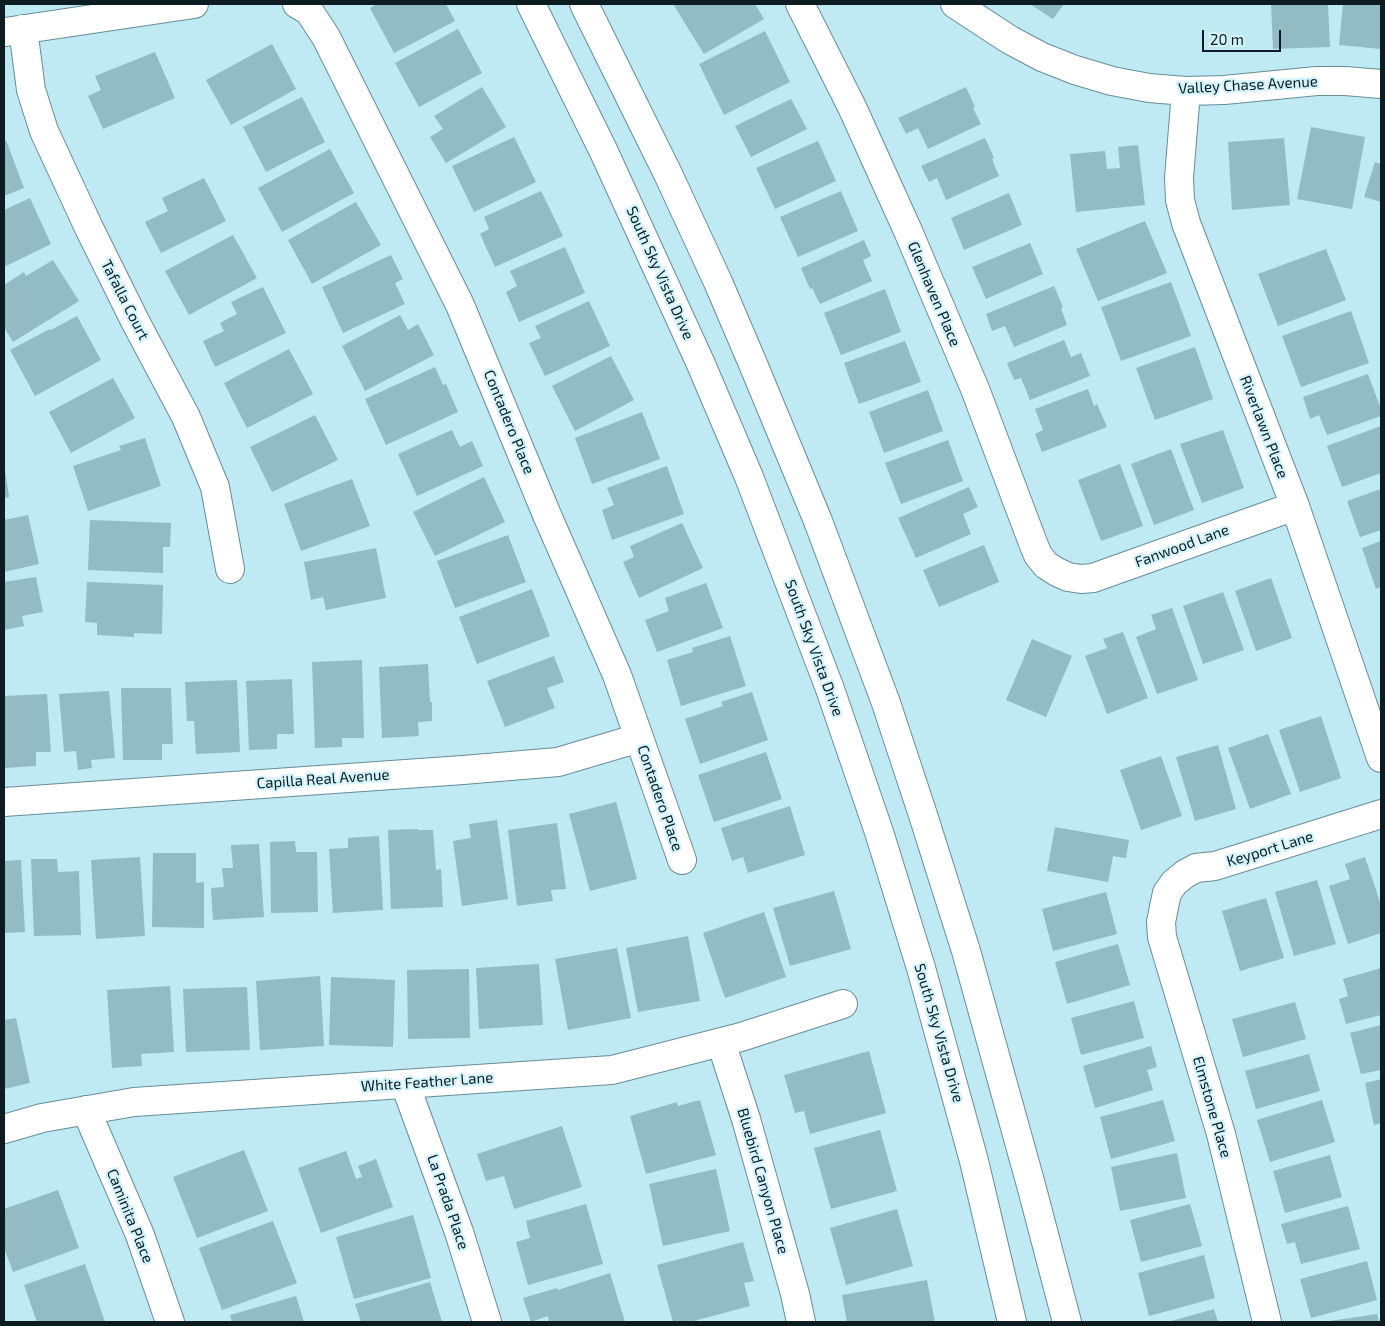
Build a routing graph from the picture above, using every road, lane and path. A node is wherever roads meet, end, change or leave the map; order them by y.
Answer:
1 (194, 4) edge
2 (297, 4) edge
3 (531, 4) edge
4 (584, 4) edge
5 (800, 4) edge
6 (955, 4) edge
7 (13, 31) edge
8 (1381, 84) edge
9 (1186, 91) junction
10 (1295, 506) junction
11 (230, 569) dead end
12 (1068, 578) joint
13 (639, 738) junction
14 (1381, 758) edge
15 (4, 802) edge
16 (1381, 814) edge
17 (682, 860) dead end
18 (1167, 893) joint
19 (843, 1004) dead end
20 (721, 1042) junction
21 (406, 1084) junction
22 (86, 1110) junction
23 (4, 1129) edge
24 (170, 1322) edge
25 (486, 1322) edge
26 (801, 1322) edge
27 (1012, 1322) edge
28 (1067, 1322) edge
29 (1267, 1322) edge

1 - 7 street
2 - 13 street, Contadero Place
3 - 27 street, South Sky Vista Drive
4 - 28 street
5 - 12 street, Glenhaven Place
6 - 9 street, Valley Chase Avenue
7 - 11 street, Tafalla Court
8 - 9 street, Valley Chase Avenue
9 - 10 street, Riverlawn Place
10 - 12 street, Fanwood Lane
10 - 14 street, Riverlawn Place
13 - 15 street, Capilla Real Avenue
13 - 17 street, Contadero Place
16 - 18 street, Keyport Lane
18 - 29 street, Elmstone Place
19 - 20 street, White Feather Lane
20 - 21 street, White Feather Lane
20 - 26 street, Bluebird Canyon Place
21 - 22 street, White Feather Lane
21 - 25 street, La Prada Place
22 - 23 street, White Feather Lane
22 - 24 street, Caminita Place

